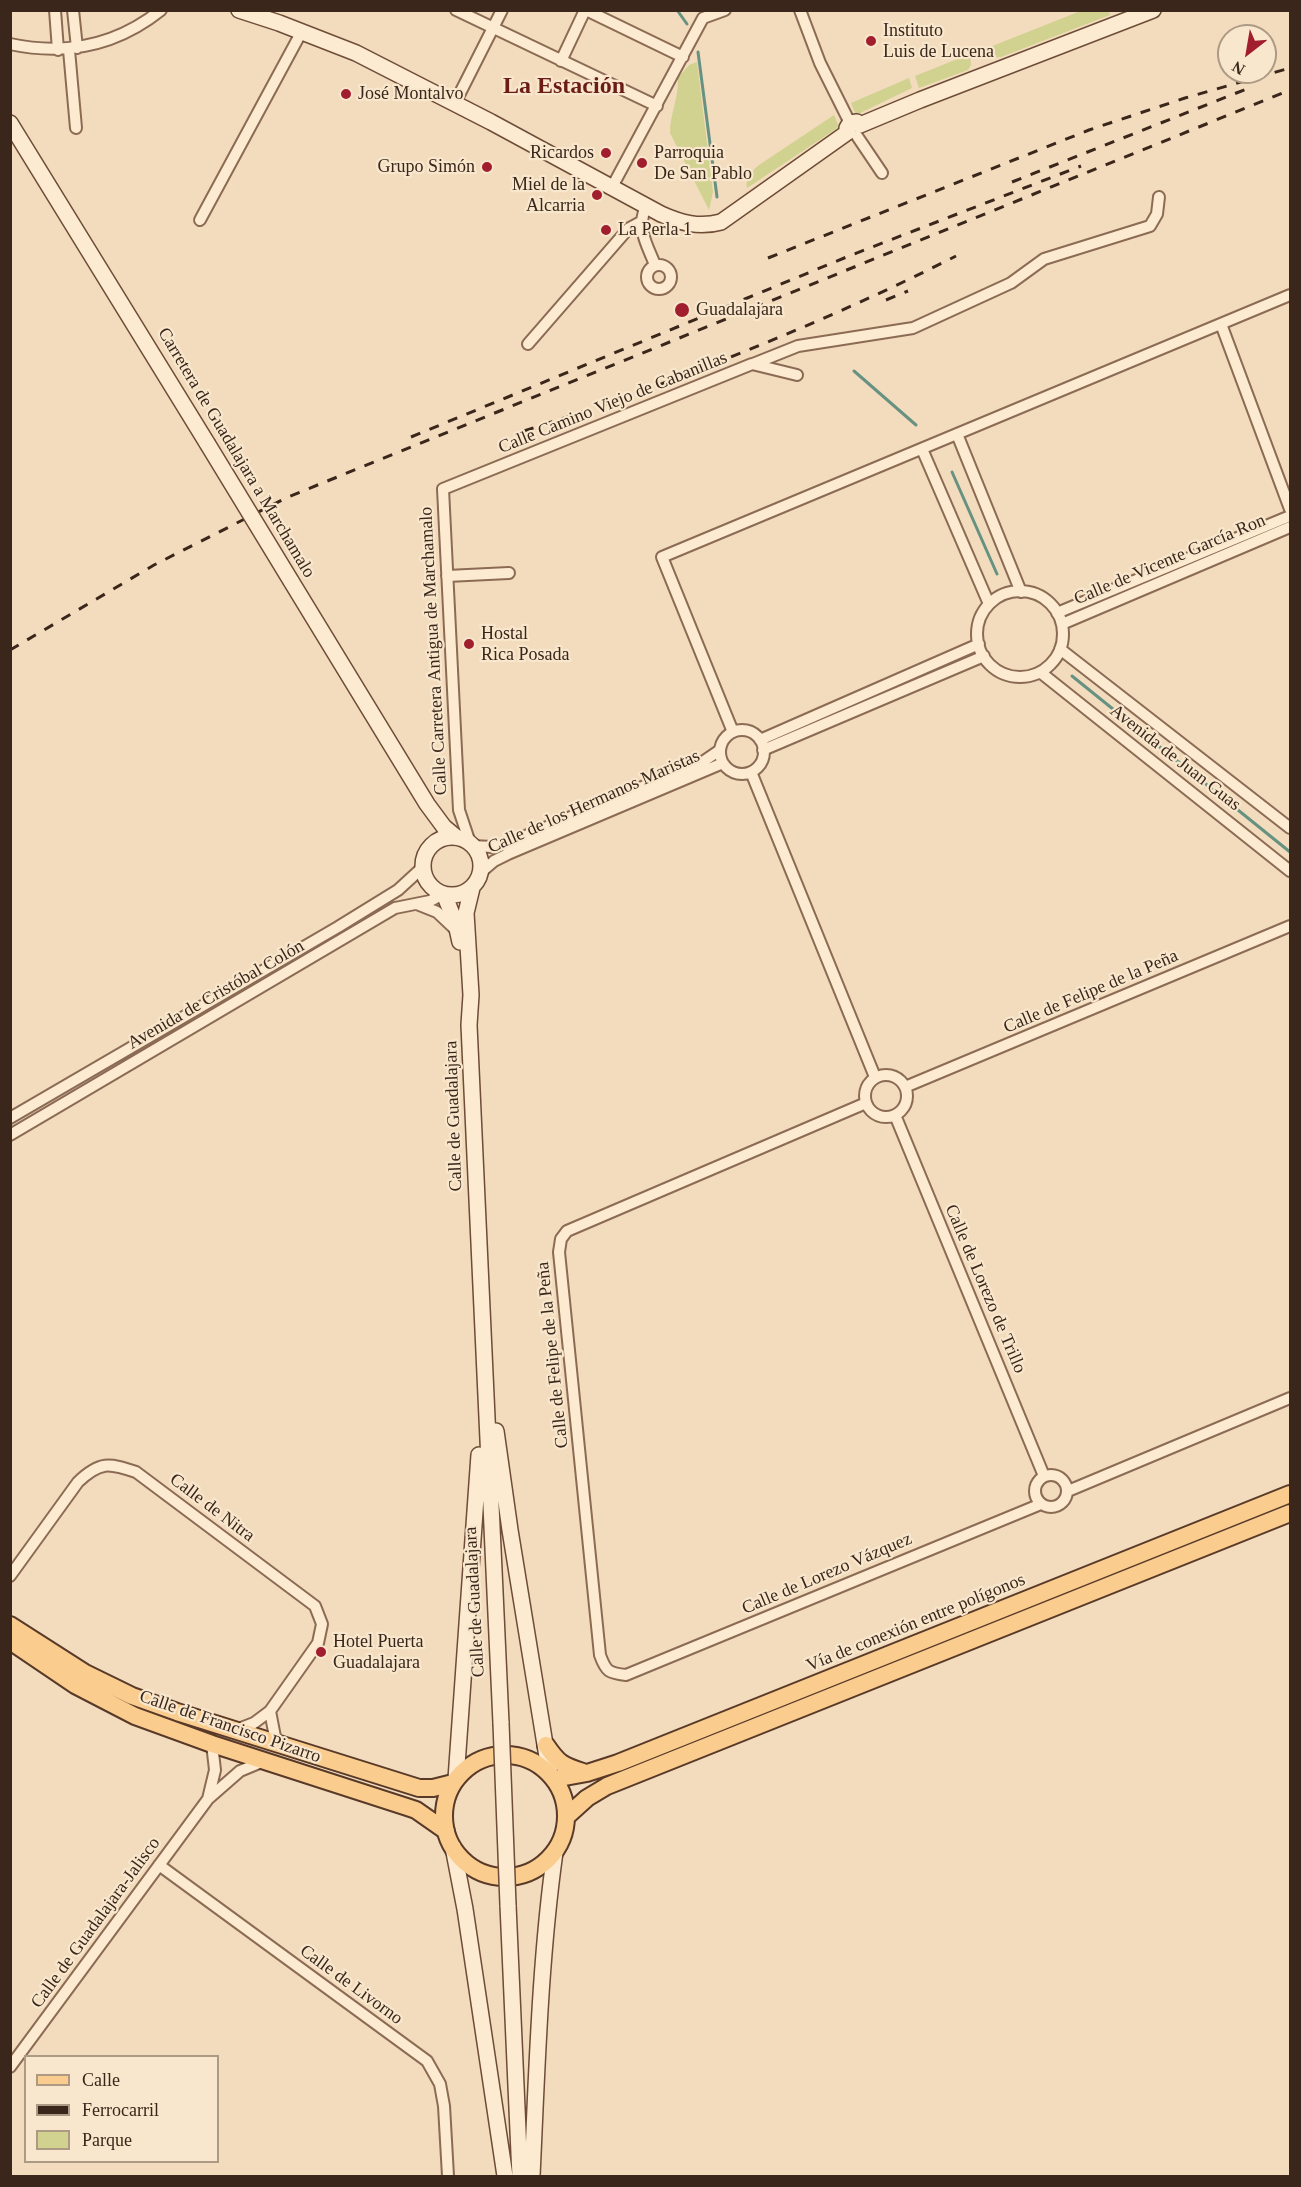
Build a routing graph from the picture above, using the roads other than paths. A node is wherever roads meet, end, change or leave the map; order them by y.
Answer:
1 (55, 10) edge
2 (73, 10) edge
3 (161, 10) edge
4 (239, 10) edge
5 (256, 10) edge
6 (456, 10) edge
7 (502, 10) edge
8 (586, 10) edge
9 (725, 10) edge
10 (800, 10) edge
11 (1153, 10) edge
12 (279, 23) junction
13 (494, 28) junction
14 (302, 31) junction
15 (10, 44) edge
16 (68, 49) junction
17 (683, 57) junction
18 (561, 61) junction
19 (455, 103) junction
20 (657, 106) junction
21 (10, 123) edge
22 (76, 128) dead end
23 (854, 129) junction
24 (882, 173) dead end
25 (612, 187) junction
26 (1159, 197) dead end
27 (646, 206) junction
28 (200, 220) dead end
29 (640, 222) junction
30 (656, 265) dead end
31 (1290, 295) edge
32 (1221, 324) junction
33 (528, 344) dead end
34 (752, 364) junction
35 (797, 375) dead end
36 (957, 434) junction
37 (922, 449) junction
38 (443, 489) joint
39 (1290, 509) edge
40 (1290, 516) edge
41 (1290, 527) edge
42 (509, 573) dead end
43 (447, 576) junction
44 (1022, 592) junction
45 (989, 604) junction
46 (1057, 613) junction
47 (1062, 624) junction
48 (979, 644) junction
49 (1060, 649) junction
50 (984, 656) junction
51 (1040, 672) junction
52 (733, 732) junction
53 (761, 745) junction
54 (720, 750) junction
55 (723, 763) junction
56 (751, 772) junction
57 (426, 804) junction
58 (459, 810) junction
59 (1290, 828) edge
60 (460, 839) junction
61 (434, 843) junction
62 (422, 868) junction
63 (1290, 871) edge
64 (480, 873) junction
65 (472, 888) junction
66 (444, 894) junction
67 (414, 903) junction
68 (1290, 926) edge
69 (459, 934) junction
70 (469, 1025) junction
71 (875, 1077) junction
72 (905, 1087) junction
73 (866, 1103) junction
74 (895, 1115) junction
75 (10, 1118) edge
76 (10, 1135) edge
77 (478, 1233) junction
78 (482, 1328) junction
79 (1290, 1398) edge
80 (1044, 1476) junction
81 (1290, 1485) edge
82 (1068, 1491) junction
83 (1290, 1494) edge
84 (1041, 1504) junction
85 (1290, 1514) edge
86 (1290, 1523) edge
87 (10, 1576) edge
88 (1013, 1604) junction
89 (1016, 1623) junction
90 (10, 1625) edge
91 (10, 1641) edge
92 (626, 1675) joint
93 (270, 1711) junction
94 (236, 1730) junction
95 (276, 1742) junction
96 (212, 1744) junction
97 (546, 1745) junction
98 (264, 1761) junction
99 (586, 1773) junction
100 (552, 1777) junction
101 (454, 1781) junction
102 (208, 1799) junction
103 (566, 1817) junction
104 (446, 1831) junction
105 (453, 1847) junction
106 (555, 1852) junction
107 (159, 1865) junction
108 (10, 2067) edge
109 (448, 2176) edge
110 (505, 2176) edge
111 (520, 2176) edge
112 (532, 2176) edge

1 - 16 street
2 - 16 street
3 - 16 street
4 - 12 main road
5 - 12 main road
6 - 13 street
7 - 13 street
8 - 17 street
8 - 18 street
9 - 17 street
10 - 23 street
11 - 23 main road
12 - 14 main road
13 - 18 street
13 - 19 street
14 - 19 main road
14 - 28 street
15 - 16 street
16 - 22 street
17 - 20 street
18 - 20 street
19 - 25 main road
20 - 25 street
21 - 57 main road, Carretera de Guadalajara a Marchamalo, bridge
23 - 24 street
23 - 27 main road
25 - 27 main road
26 - 34 street
27 - 29 street
29 - 30 street
29 - 33 street
31 - 32 street
32 - 36 street
32 - 39 street
34 - 35 street, Calle Camino Viejo de Cabanillas
34 - 38 street, Calle Camino Viejo de Cabanillas
36 - 37 street
36 - 44 street
37 - 45 street
37 - 52 street
38 - 43 street, Calle Carretera Antigua de Marchamalo
40 - 46 street
41 - 47 street, Calle de Vicente García Ron
42 - 43 street
43 - 58 street, Calle Carretera Antigua de Marchamalo
44 - 45 street
44 - 46 street
45 - 48 street
46 - 47 street
47 - 49 street
48 - 50 street
48 - 53 street
49 - 51 street
49 - 59 street, Avenida de Juan Guas
50 - 51 street
50 - 53 street
51 - 63 street, Avenida de Juan Guas
52 - 53 street
52 - 54 street
53 - 56 street
54 - 55 street
54 - 60 street
55 - 56 street
55 - 64 street, Calle de los Hermanos Maristas
56 - 71 street
57 - 60 main road, Carretera de Guadalajara a Marchamalo
57 - 61 main road, Carretera de Guadalajara a Marchamalo
58 - 60 street, Calle Carretera Antigua de Marchamalo
58 - 60 street, Calle Carretera Antigua de Marchamalo
60 - 61 main road
60 - 64 main road
61 - 62 main road
62 - 66 main road
62 - 75 street, Avenida de Cristóbal Colón
64 - 65 main road
65 - 66 main road
65 - 70 main road, Calle de Guadalajara
66 - 67 street, Avenida de Cristóbal Colón
66 - 69 main road, Calle de Guadalajara
67 - 69 street
67 - 76 street, Avenida de Cristóbal Colón
68 - 72 street, Calle de Felipe de la Peña
69 - 70 main road, Calle de Guadalajara
70 - 77 main road, Calle de Guadalajara
71 - 72 street
71 - 73 street
72 - 74 street
73 - 74 street
73 - 92 street, Calle de Felipe de la Peña
74 - 80 street, Calle de Lorezo de Trillo
77 - 78 main road, Calle de Guadalajara
77 - 101 main road
78 - 97 main road
78 - 111 main road, Calle de Guadalajara, bridge
79 - 82 street
80 - 82 street
80 - 84 street
81 - 88 main road
82 - 84 street
83 - 88 main road, Vía de conexión entre polígonos
84 - 92 street, Calle de Lorezo Vázquez
85 - 89 main road, Vía de conexión entre polígonos
86 - 89 main road
87 - 93 street, Calle de Nitra
88 - 99 main road, Vía de conexión entre polígonos
89 - 103 main road, Vía de conexión entre polígonos
90 - 94 main road, Calle de Francisco Pizarro
91 - 96 main road, Calle de Francisco Pizarro
93 - 94 street, Calle de Nitra
93 - 95 street
94 - 95 main road, Calle de Francisco Pizarro
95 - 101 main road, Calle de Francisco Pizarro
96 - 98 main road, Calle de Francisco Pizarro
96 - 102 street, Calle de Guadalajara-Jalisco
97 - 99 main road
97 - 100 main road
98 - 102 street, Calle de Guadalajara-Jalisco
98 - 104 main road, Calle de Francisco Pizarro
99 - 100 main road, Vía de conexión entre polígonos
100 - 101 main road
100 - 103 main road
101 - 104 main road
102 - 107 street, Calle de Guadalajara-Jalisco
103 - 106 main road
104 - 105 main road
105 - 106 main road
105 - 110 main road
106 - 112 main road
107 - 108 street, Calle de Guadalajara-Jalisco
107 - 109 street, Calle de Livorno

